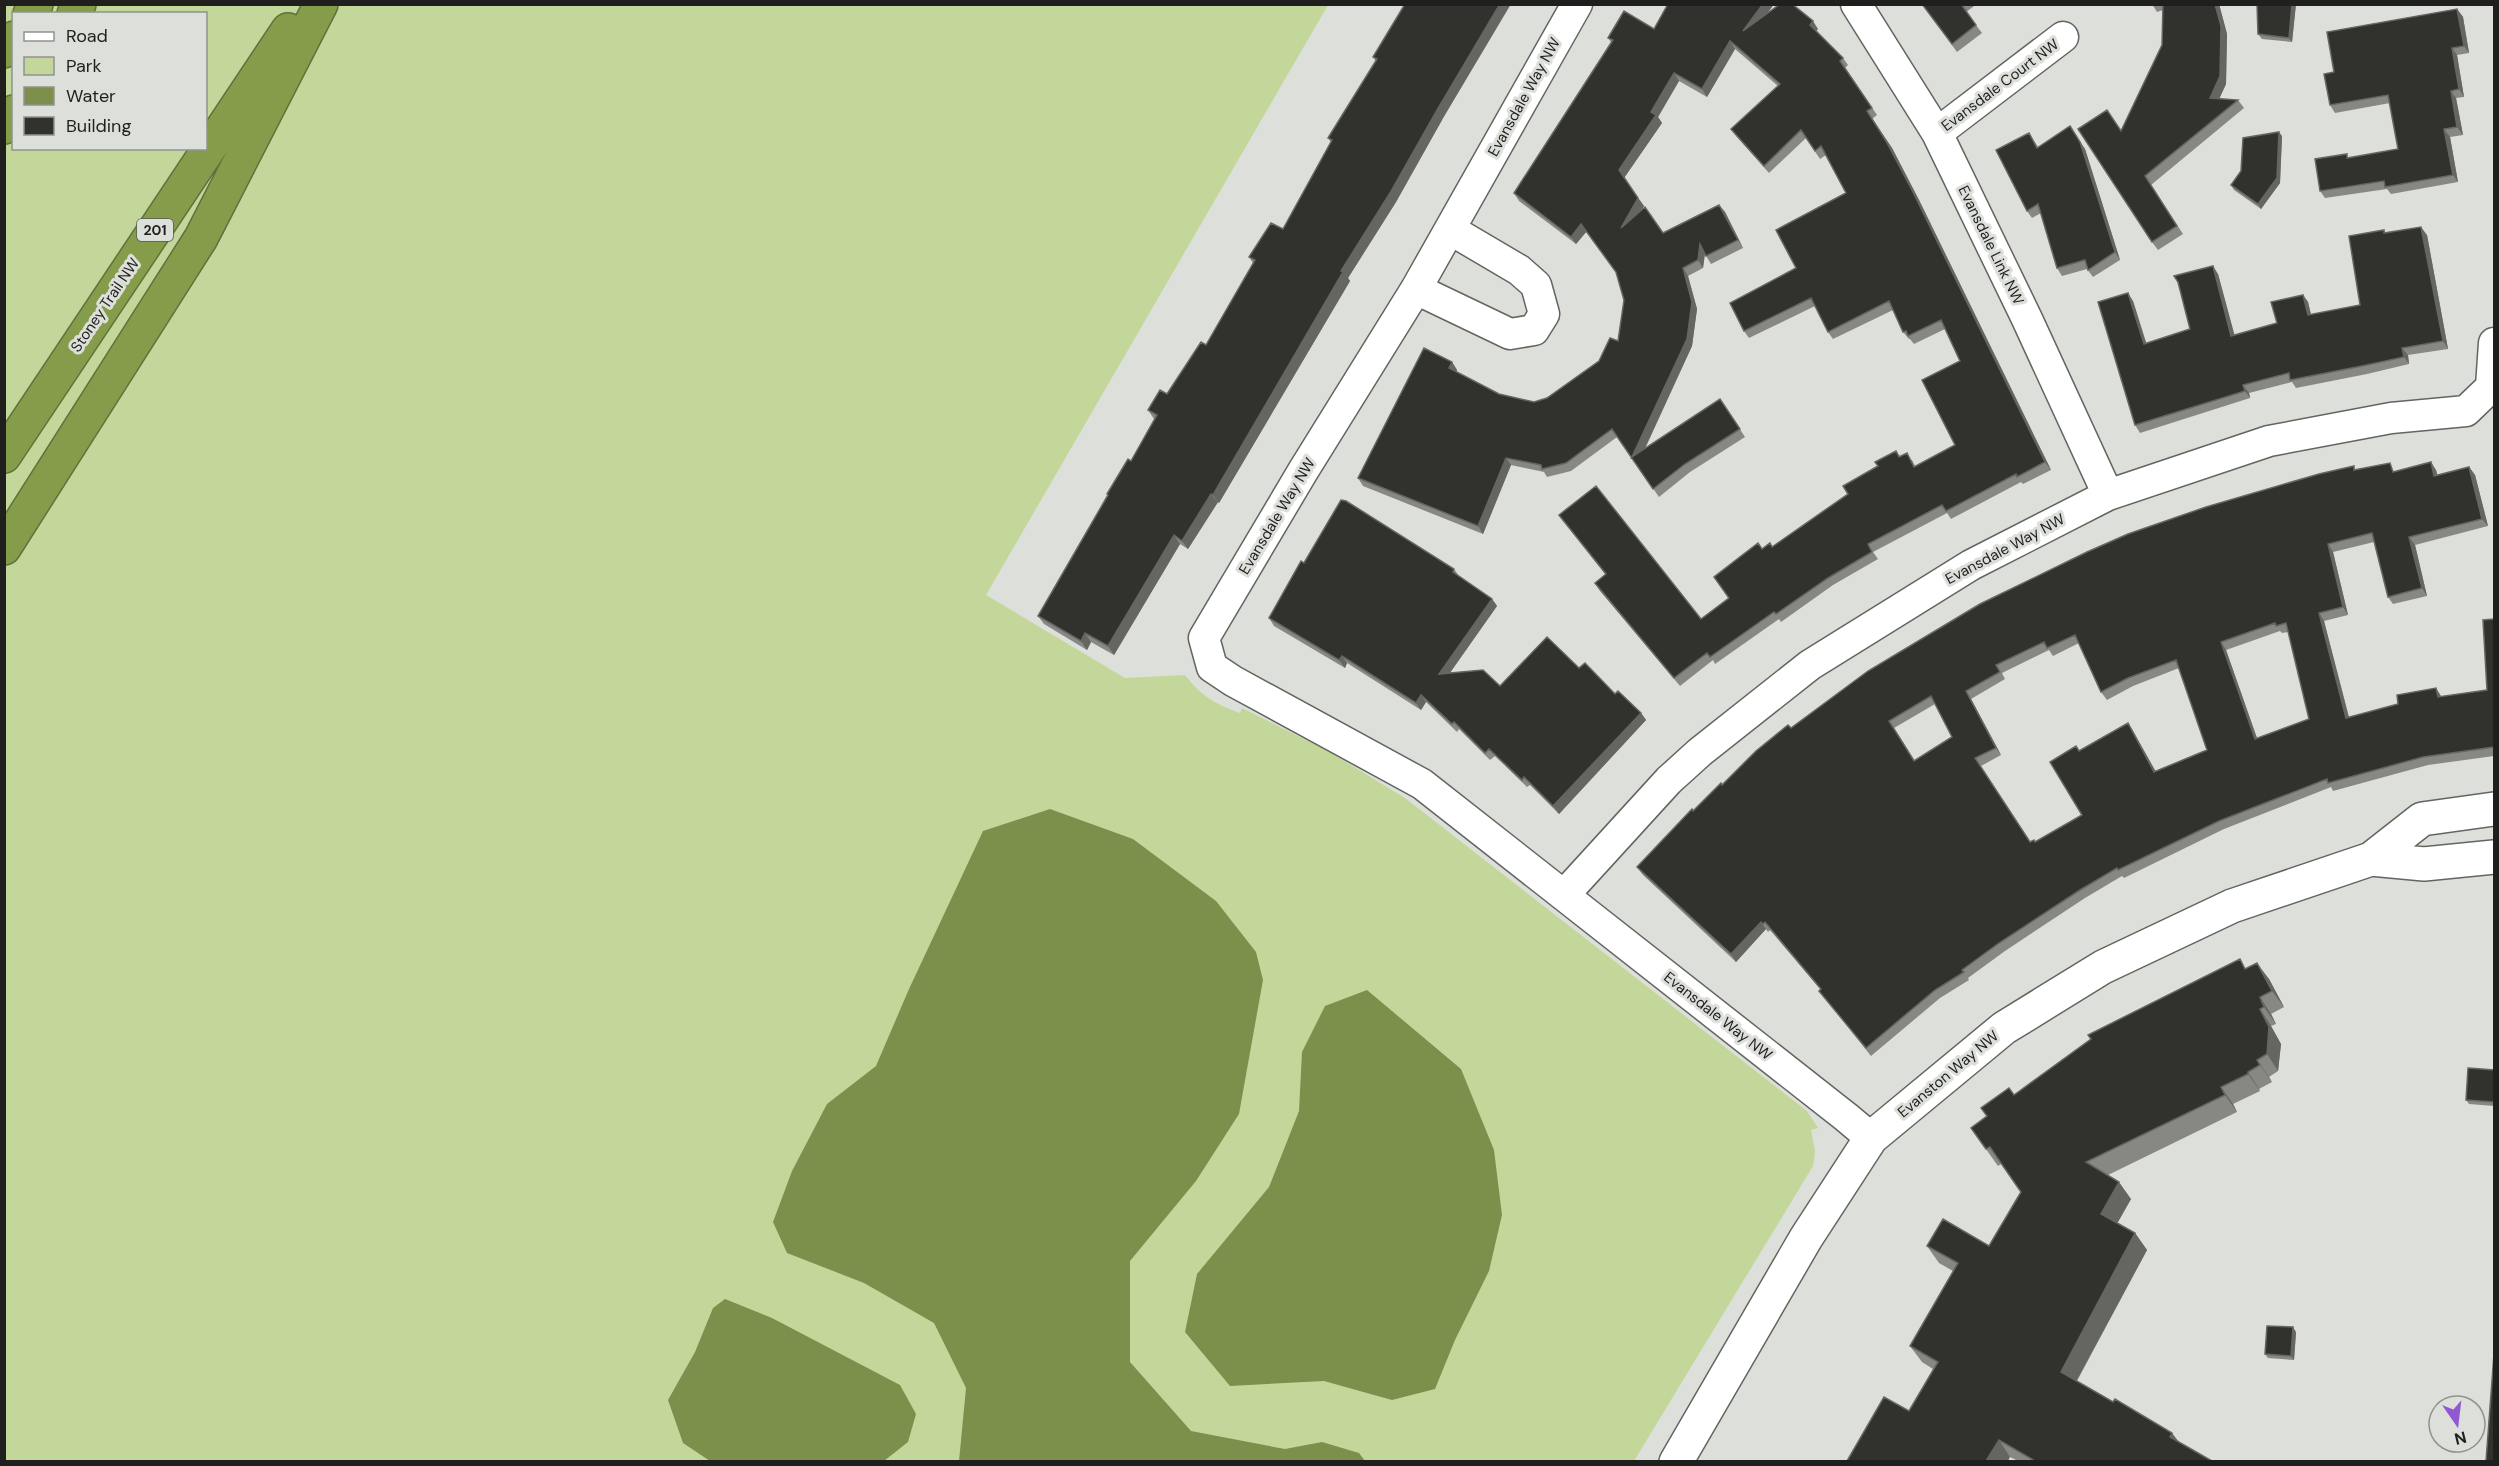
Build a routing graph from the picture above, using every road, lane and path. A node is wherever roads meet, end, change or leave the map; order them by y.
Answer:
1 (305, 4) edge
2 (321, 4) edge
3 (1577, 4) edge
4 (1856, 4) edge
5 (2063, 37) dead end
6 (1937, 133) junction
7 (1451, 230) junction
8 (1416, 289) junction
9 (2494, 343) edge
10 (4, 456) edge
11 (2108, 495) junction
12 (4, 548) edge
13 (2494, 809) edge
14 (2494, 857) edge
15 (2371, 859) junction
16 (1564, 895) junction
17 (1871, 1138) junction
18 (1676, 1461) edge

1 - 10 highway, Stoney Trail NW / 201
2 - 12 highway
3 - 7 street, Evansdale Way NW
4 - 6 street, Evansdale Link NW
5 - 6 street, Evansdale Court NW
6 - 11 street, Evansdale Link NW
7 - 8 street, Evansdale Way NW
7 - 8 street
8 - 16 street, Evansdale Way NW
9 - 11 street, Evansdale Way NW
11 - 16 street, Evansdale Way NW
13 - 15 street, Evanston Way NW
14 - 15 street, Evanston Way NW
15 - 17 street, Evanston Way NW
16 - 17 street, Evansdale Way NW
17 - 18 street, Evanston Way NW

